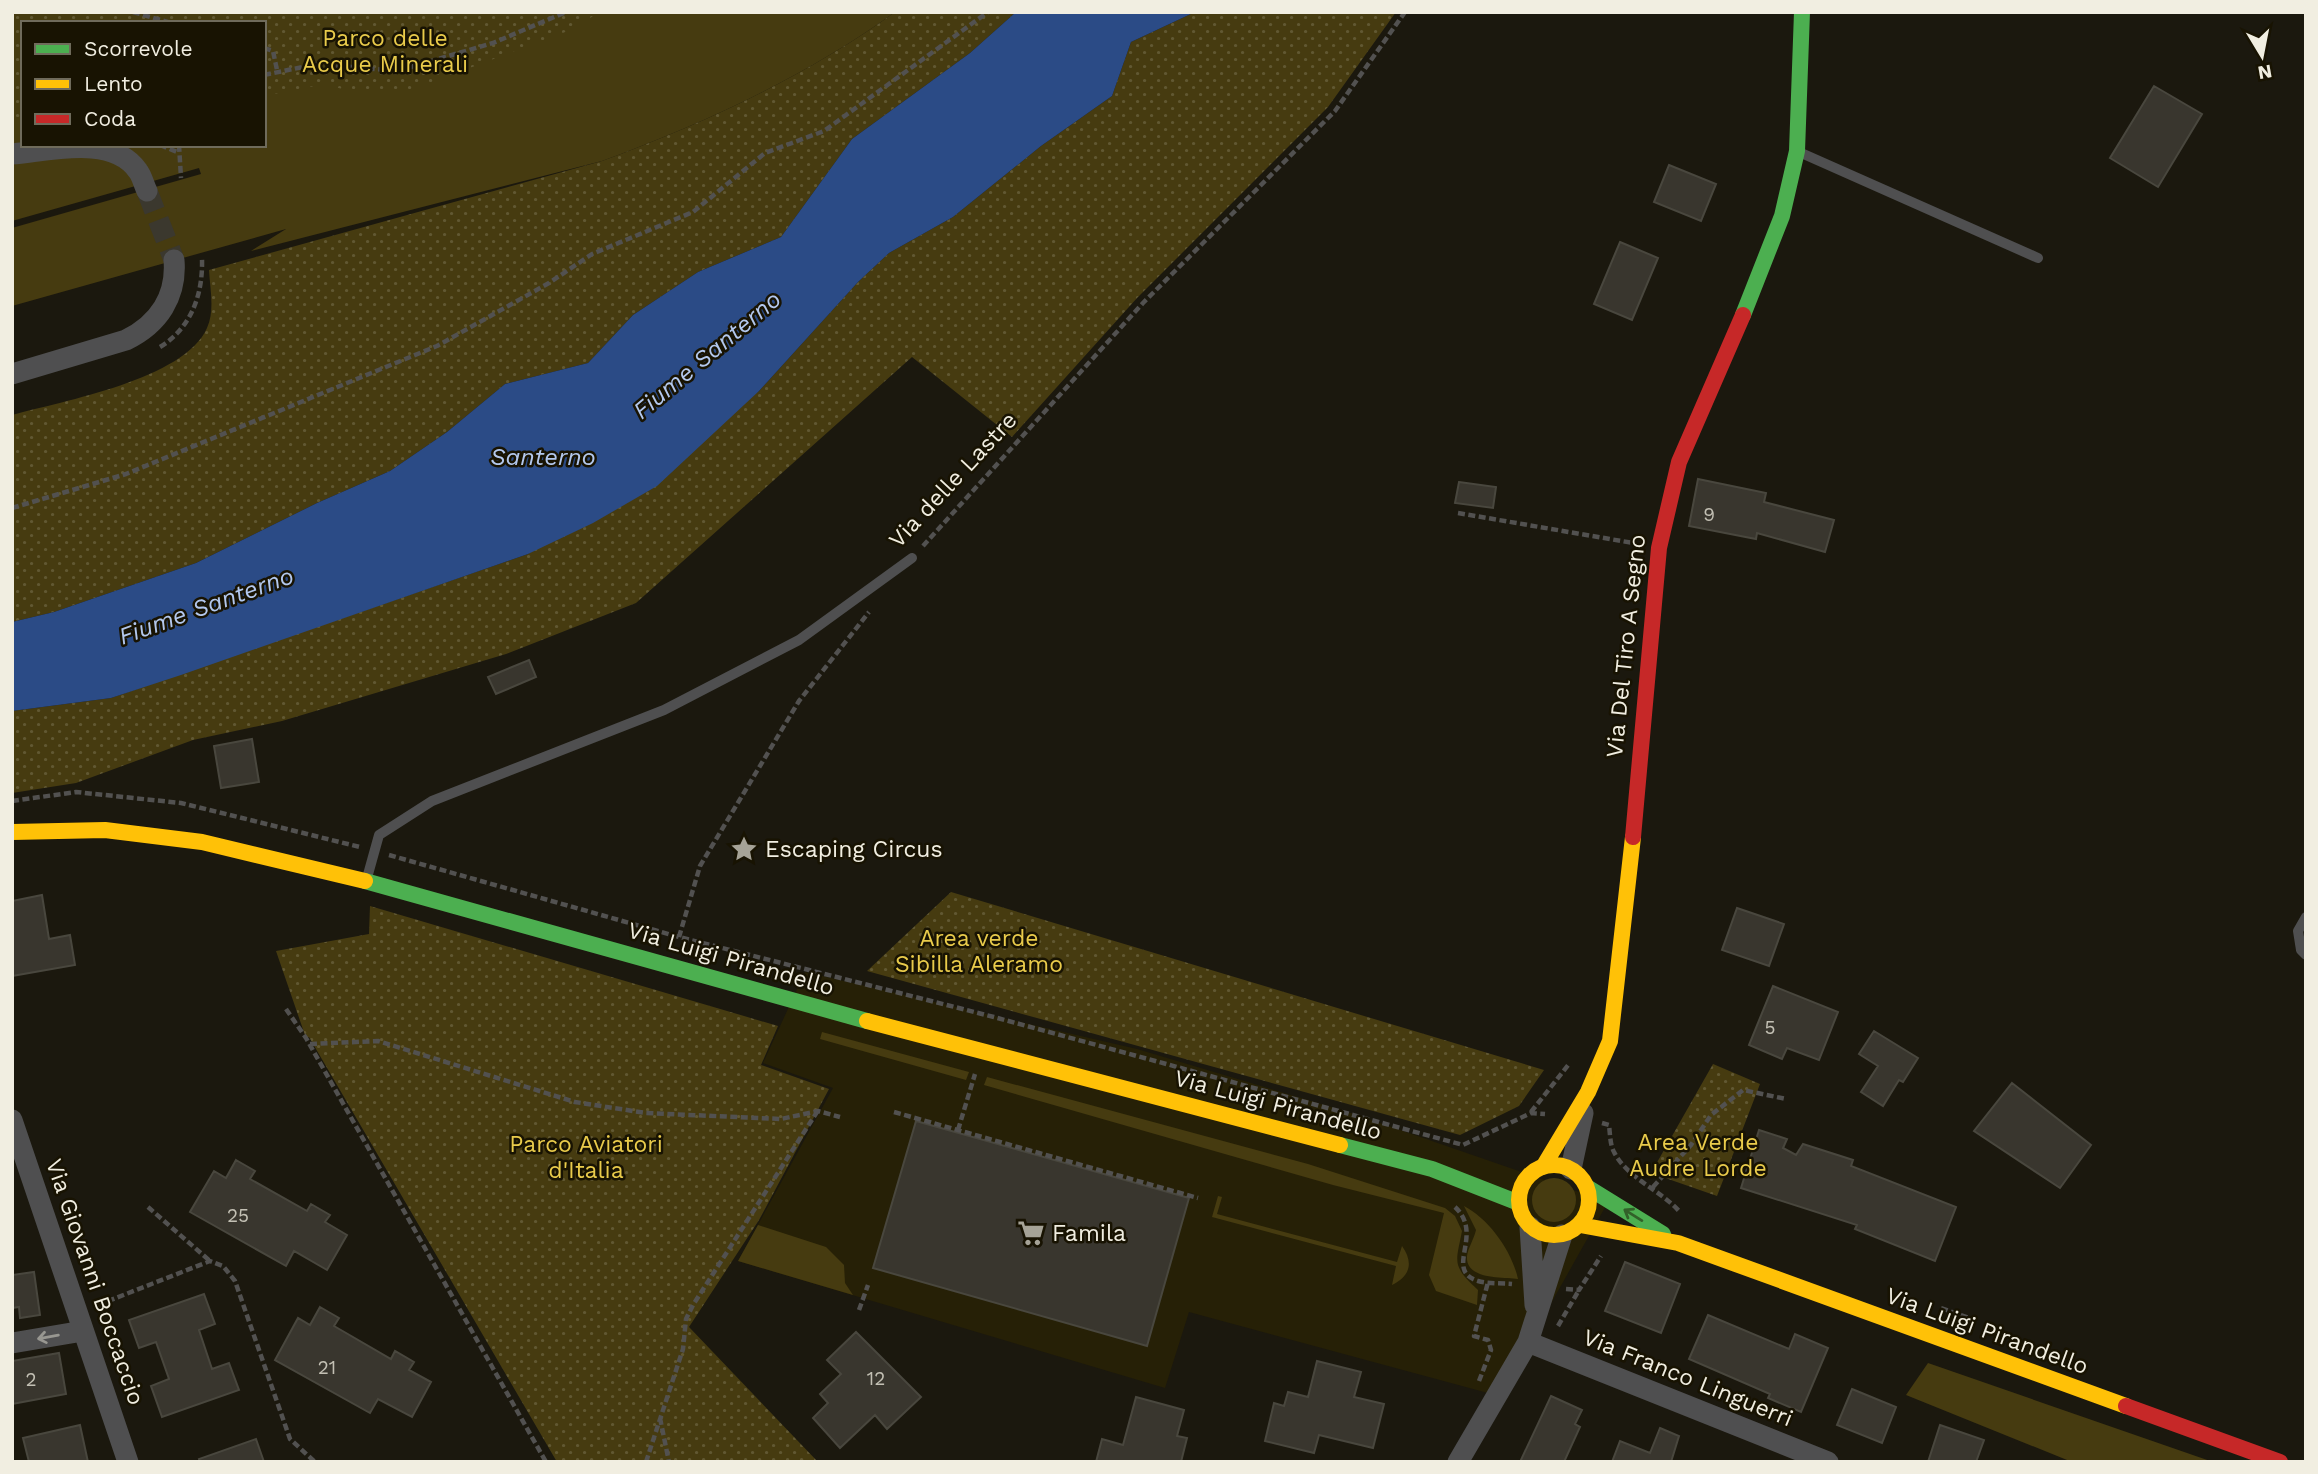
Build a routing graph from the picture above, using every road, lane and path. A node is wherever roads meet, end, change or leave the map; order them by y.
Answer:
1 (133, 12) edge
2 (566, 12) edge
3 (988, 12) edge
4 (1405, 12) edge
5 (1802, 12) edge
6 (164, 21) edge
7 (266, 49) edge
8 (276, 70) junction
9 (266, 74) edge
10 (165, 147) edge
11 (178, 147) edge
12 (1797, 151) junction
13 (177, 152) junction
14 (12, 154) edge
15 (181, 178) dead end
16 (147, 191) tunnel mouth
17 (2038, 258) dead end
18 (174, 260) tunnel mouth
19 (12, 374) edge
20 (12, 508) edge
21 (1458, 513) dead end
22 (1660, 548) junction
23 (912, 558) joint
24 (872, 609) dead end
25 (12, 832) edge
26 (367, 881) junction
27 (2306, 917) edge
28 (679, 937) dead end
29 (2306, 955) edge
30 (286, 1009) dead end
31 (310, 1044) junction
32 (1588, 1092) junction
33 (1786, 1099) dead end
34 (818, 1111) junction
35 (894, 1112) dead end
36 (840, 1117) dead end
37 (12, 1120) edge
38 (1543, 1167) junction
39 (1432, 1169) junction
40 (1571, 1169) junction
41 (1513, 1178) junction
42 (1587, 1187) junction
43 (1652, 1187) dead end
44 (1198, 1198) dead end
45 (1447, 1202) dead end
46 (1519, 1203) junction
47 (148, 1207) dead end
48 (1530, 1227) junction
49 (1571, 1230) junction
50 (1678, 1243) junction
51 (211, 1261) junction
52 (1488, 1282) junction
53 (868, 1285) dead end
54 (1534, 1286) junction
55 (1579, 1290) dead end
56 (94, 1307) dead end
57 (859, 1310) dead end
58 (1536, 1320) junction
59 (83, 1331) junction
60 (12, 1343) edge
61 (1536, 1345) junction
62 (1477, 1390) dead end
63 (660, 1417) junction
64 (128, 1462) edge
65 (315, 1462) edge
66 (546, 1462) edge
67 (646, 1462) edge
68 (670, 1462) edge
69 (1458, 1462) edge
70 (1828, 1462) edge
71 (2280, 1462) edge

1 - 6 path
2 - 8 path
3 - 20 path
4 - 23 path, Via delle Lastre
5 - 12 street, Via Del Tiro A Segno
7 - 8 path
8 - 9 path
10 - 13 path
11 - 13 path
12 - 17 lane
12 - 22 street, Via Del Tiro A Segno
13 - 15 path
14 - 16 street
18 - 19 street
21 - 22 path
22 - 32 street, Via Del Tiro A Segno
23 - 26 lane, Via delle Lastre
24 - 28 path
25 - 26 street, Via Luigi Pirandello
26 - 39 street, Via Luigi Pirandello
27 - 29 lane
30 - 31 path
31 - 34 path
31 - 66 path
32 - 38 street, Via Del Tiro A Segno
32 - 40 street, Via Del Tiro A Segno
33 - 43 path
34 - 36 path
34 - 63 path
35 - 44 path
37 - 59 street, Via Giovanni Boccaccio
38 - 40 street
38 - 41 street
39 - 41 street, Via Luigi Pirandello
39 - 46 street, Via Luigi Pirandello
40 - 42 street, Via Luigi Pirandello
41 - 46 street
42 - 49 street
50 -> 42 street, Via Luigi Pirandello
45 - 52 path
46 - 48 street
47 - 51 path
48 - 49 street, Via Luigi Pirandello
48 - 54 street
49 - 50 street, Via Luigi Pirandello
49 - 58 street
50 - 71 street, Via Luigi Pirandello
51 - 56 path
51 - 65 path
52 - 54 path
52 - 62 path
53 - 57 path
54 - 58 street
55 - 61 path
58 - 61 street
59 -> 60 street
59 - 64 street, Via Giovanni Boccaccio
61 - 69 street
61 - 70 street, Via Franco Linguerri
63 - 67 path
63 - 68 path

